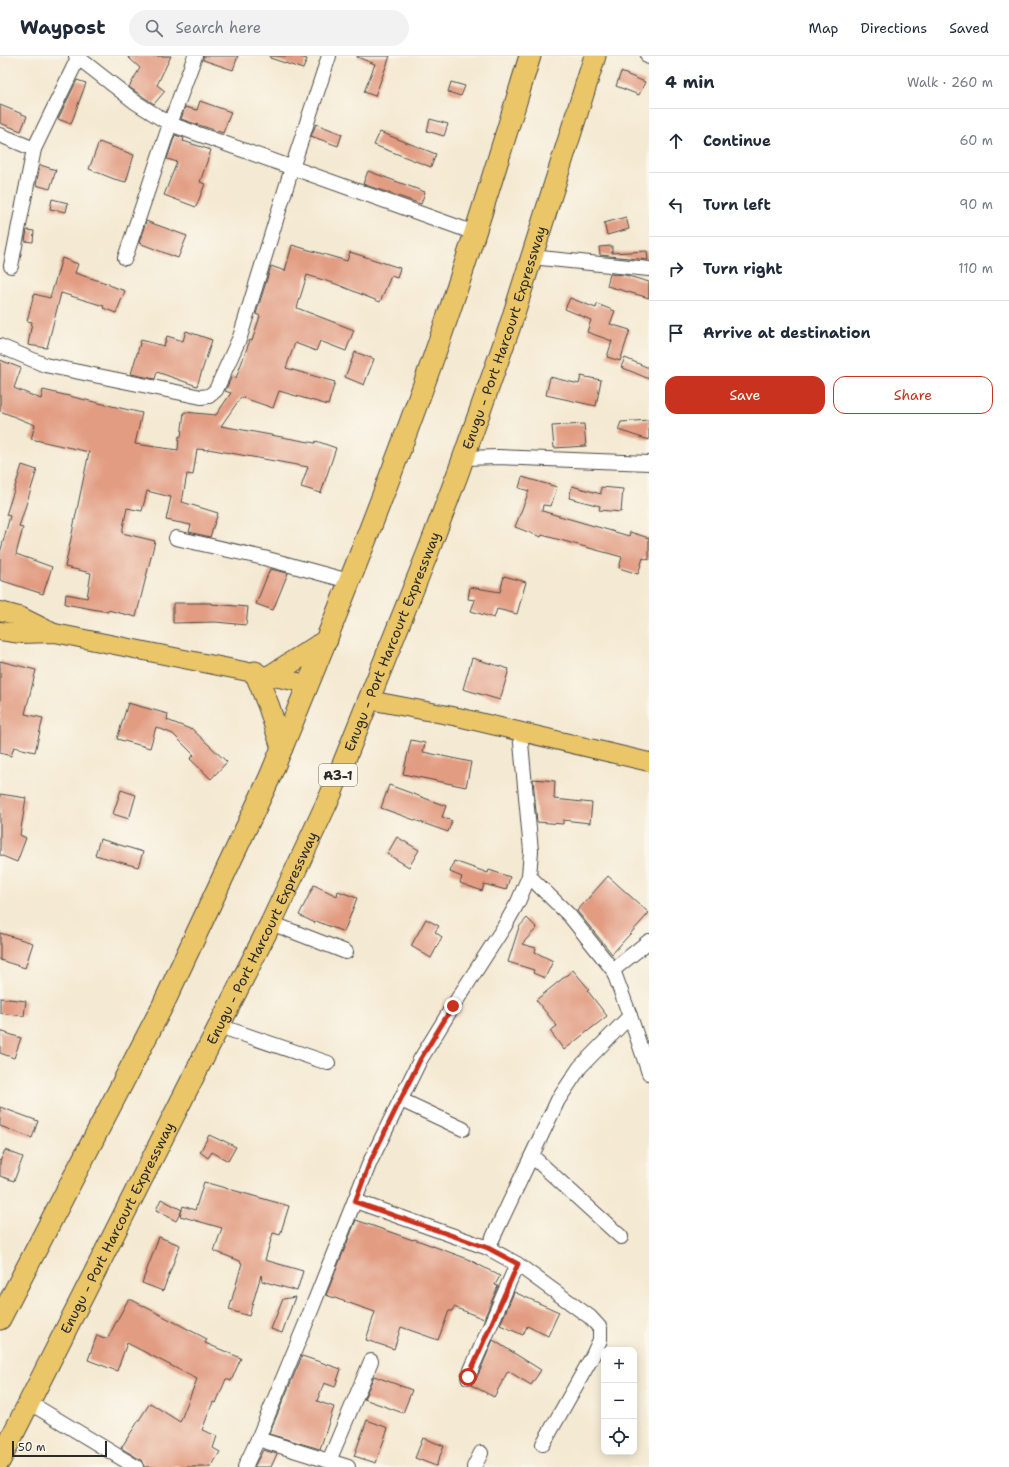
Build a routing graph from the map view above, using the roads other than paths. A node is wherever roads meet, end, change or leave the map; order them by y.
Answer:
1 (195, 56) edge
2 (329, 56) edge
3 (530, 56) edge
4 (595, 56) edge
5 (77, 57) edge
6 (170, 124) junction
7 (0, 135) edge
8 (34, 149) junction
9 (292, 168) junction
10 (475, 233) junction
11 (532, 257) junction
12 (125, 258) dead end
13 (11, 266) dead end
14 (649, 269) edge
15 (0, 346) edge
16 (463, 458) junction
17 (649, 463) edge
18 (176, 538) dead end
19 (350, 581) junction
20 (0, 611) edge
21 (0, 631) edge
22 (55, 633) junction
23 (327, 640) junction
24 (263, 674) junction
25 (308, 684) junction
26 (369, 700) junction
27 (520, 732) junction
28 (282, 748) junction
29 (649, 762) edge
30 (529, 876) junction
31 (271, 923) junction
32 (649, 941) edge
33 (346, 952) dead end
34 (613, 970) junction
35 (630, 1016) junction
36 (219, 1026) junction
37 (328, 1063) dead end
38 (649, 1073) edge
39 (401, 1100) junction
40 (463, 1129) dead end
41 (532, 1156) junction
42 (355, 1202) junction
43 (621, 1237) dead end
44 (488, 1248) junction
45 (518, 1264) junction
46 (0, 1319) edge
47 (371, 1361) dead end
48 (468, 1377) dead end
49 (30, 1403) junction
50 (258, 1439) junction
51 (543, 1444) dead end
52 (481, 1453) dead end
53 (0, 1460) edge
54 (329, 1461) junction
55 (136, 1467) edge
56 (245, 1467) edge
57 (348, 1467) edge
58 (474, 1467) edge

1 - 6 street
2 - 9 street
3 - 10 highway
4 - 11 highway, Enugu - Port Harcourt Expressway / A3-1
5 - 6 street
5 - 8 street
6 - 9 street
6 - 12 street
7 - 8 street
8 - 13 street
9 - 10 street
9 - 15 street
10 - 19 highway
11 - 14 street
11 - 16 highway, Enugu - Port Harcourt Expressway / A3-1
16 - 17 street
16 - 26 highway, Enugu - Port Harcourt Expressway / A3-1
18 - 19 street
19 - 23 highway
20 - 22 main road
21 - 22 main road
22 - 24 main road
23 - 24 highway
23 - 25 highway
24 - 25 main road
24 - 28 highway
25 - 28 highway
26 - 27 main road
26 - 31 highway, Enugu - Port Harcourt Expressway / A3-1
27 - 29 main road
27 - 30 street
28 - 46 highway
30 - 34 street
30 - 39 street
31 - 33 street
31 - 36 highway, Enugu - Port Harcourt Expressway / A3-1
32 - 34 street
34 - 35 street
35 - 38 street
35 - 41 street
36 - 37 street
36 - 49 highway, Enugu - Port Harcourt Expressway / A3-1
39 - 40 street
39 - 42 street
41 - 43 street
41 - 44 street
42 - 44 street
42 - 50 street
44 - 45 street
45 - 48 street
45 - 51 street
47 - 54 street
49 - 53 highway, Enugu - Port Harcourt Expressway / A3-1
49 - 55 street
50 - 54 street
50 - 56 street
52 - 58 street
54 - 57 street

